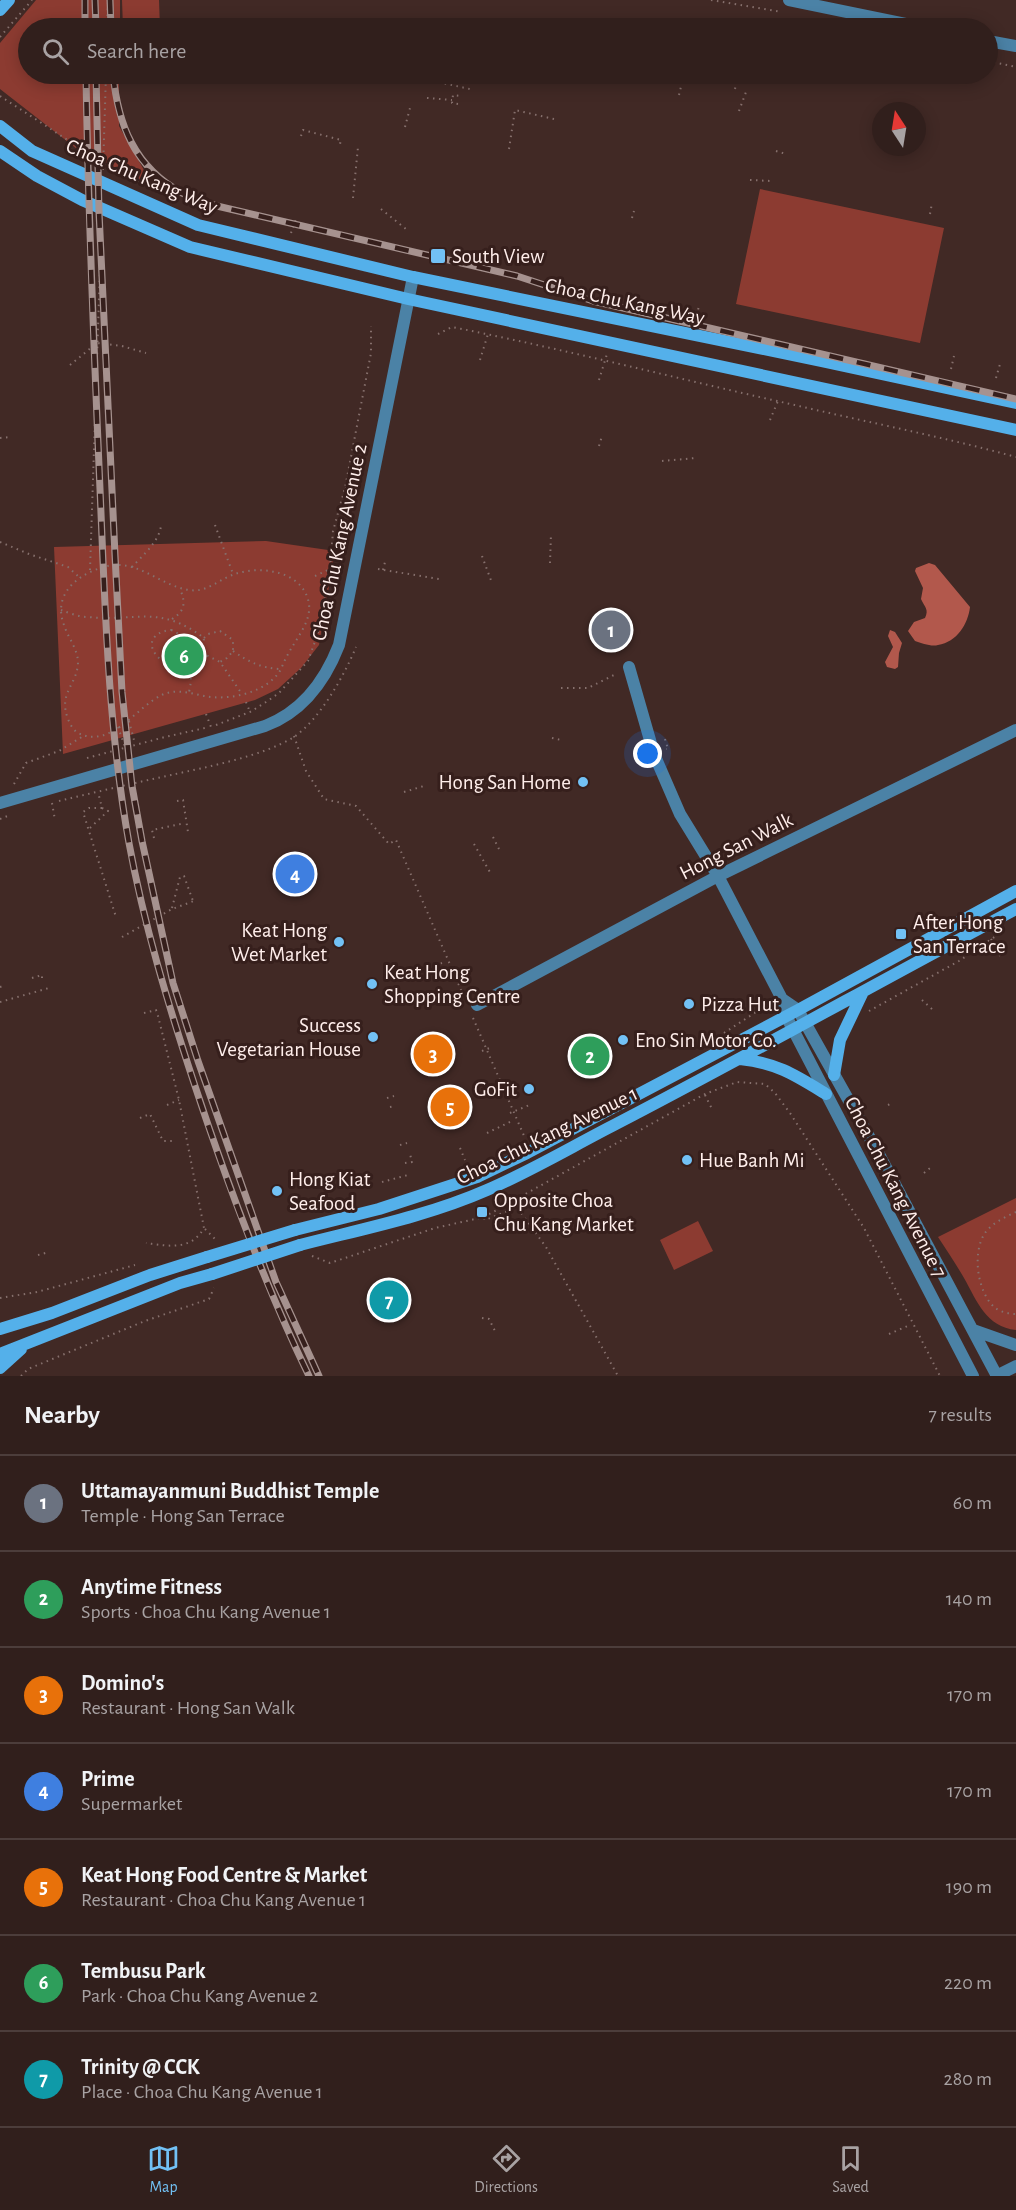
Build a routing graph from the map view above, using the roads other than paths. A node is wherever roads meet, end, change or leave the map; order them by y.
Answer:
1 (9, 0) edge
2 (789, 0) edge
3 (0, 10) edge
4 (876, 18) edge
5 (998, 43) edge
6 (1016, 46) edge
7 (0, 126) edge
8 (0, 151) edge
9 (413, 277) junction
10 (408, 299) junction
11 (1016, 403) edge
12 (1016, 430) edge
13 (629, 667) road end
14 (1016, 730) edge
15 (2, 802) edge
16 (718, 876) junction
17 (1016, 891) edge
18 (1016, 909) edge
19 (862, 993) junction
20 (782, 999) junction
21 (472, 1009) road end
22 (798, 1010) junction
23 (786, 1016) junction
24 (806, 1023) junction
25 (794, 1030) junction
26 (740, 1059) junction
27 (834, 1075) junction
28 (826, 1094) junction
29 (52, 1312) junction
30 (966, 1317) junction
31 (74, 1324) junction
32 (947, 1326) junction
33 (0, 1329) edge
34 (973, 1330) junction
35 (28, 1342) junction
36 (1016, 1345) edge
37 (0, 1354) edge
38 (1016, 1366) edge
39 (0, 1368) edge
40 (973, 1376) edge
41 (997, 1376) edge

1 - 3 street
2 - 4 street
5 - 6 street
7 - 9 street, Choa Chu Kang Way
8 - 10 street, Choa Chu Kang Way
9 - 10 street, Choa Chu Kang Avenue 2
9 - 11 street, Choa Chu Kang Way
10 - 12 street, Choa Chu Kang Way
10 - 15 street, Choa Chu Kang Avenue 2
13 - 16 street
14 - 16 street, Hong San Walk
16 - 20 street
16 - 21 street, Hong San Walk
17 - 22 street, Choa Chu Kang Avenue 1
18 - 19 street, Choa Chu Kang Avenue 1
19 - 24 street, Choa Chu Kang Avenue 1
19 - 27 street
20 - 22 street
20 - 23 street, Choa Chu Kang Avenue 7
22 - 23 street, Choa Chu Kang Avenue 1
22 - 24 street, Choa Chu Kang Avenue 7
23 - 25 street, Choa Chu Kang Avenue 7
23 - 29 street, Choa Chu Kang Avenue 1, bridge
24 - 25 street, Choa Chu Kang Avenue 1
24 - 27 street, Choa Chu Kang Avenue 7
25 - 26 street, Choa Chu Kang Avenue 1
25 - 28 street, Choa Chu Kang Avenue 7
26 - 28 street
26 - 31 street, Choa Chu Kang Avenue 1, bridge
27 - 30 street, Choa Chu Kang Avenue 7
28 - 32 street, Choa Chu Kang Avenue 7
29 - 31 street
29 - 33 street, Choa Chu Kang Avenue 1
30 - 32 street
30 - 34 street, Choa Chu Kang Avenue 7
31 - 35 street, Choa Chu Kang Avenue 1
32 - 40 street, Choa Chu Kang Avenue 7
34 - 36 street
34 - 41 street, Choa Chu Kang Avenue 7
35 - 37 street, Choa Chu Kang Avenue 1
35 - 39 street
38 - 41 street

